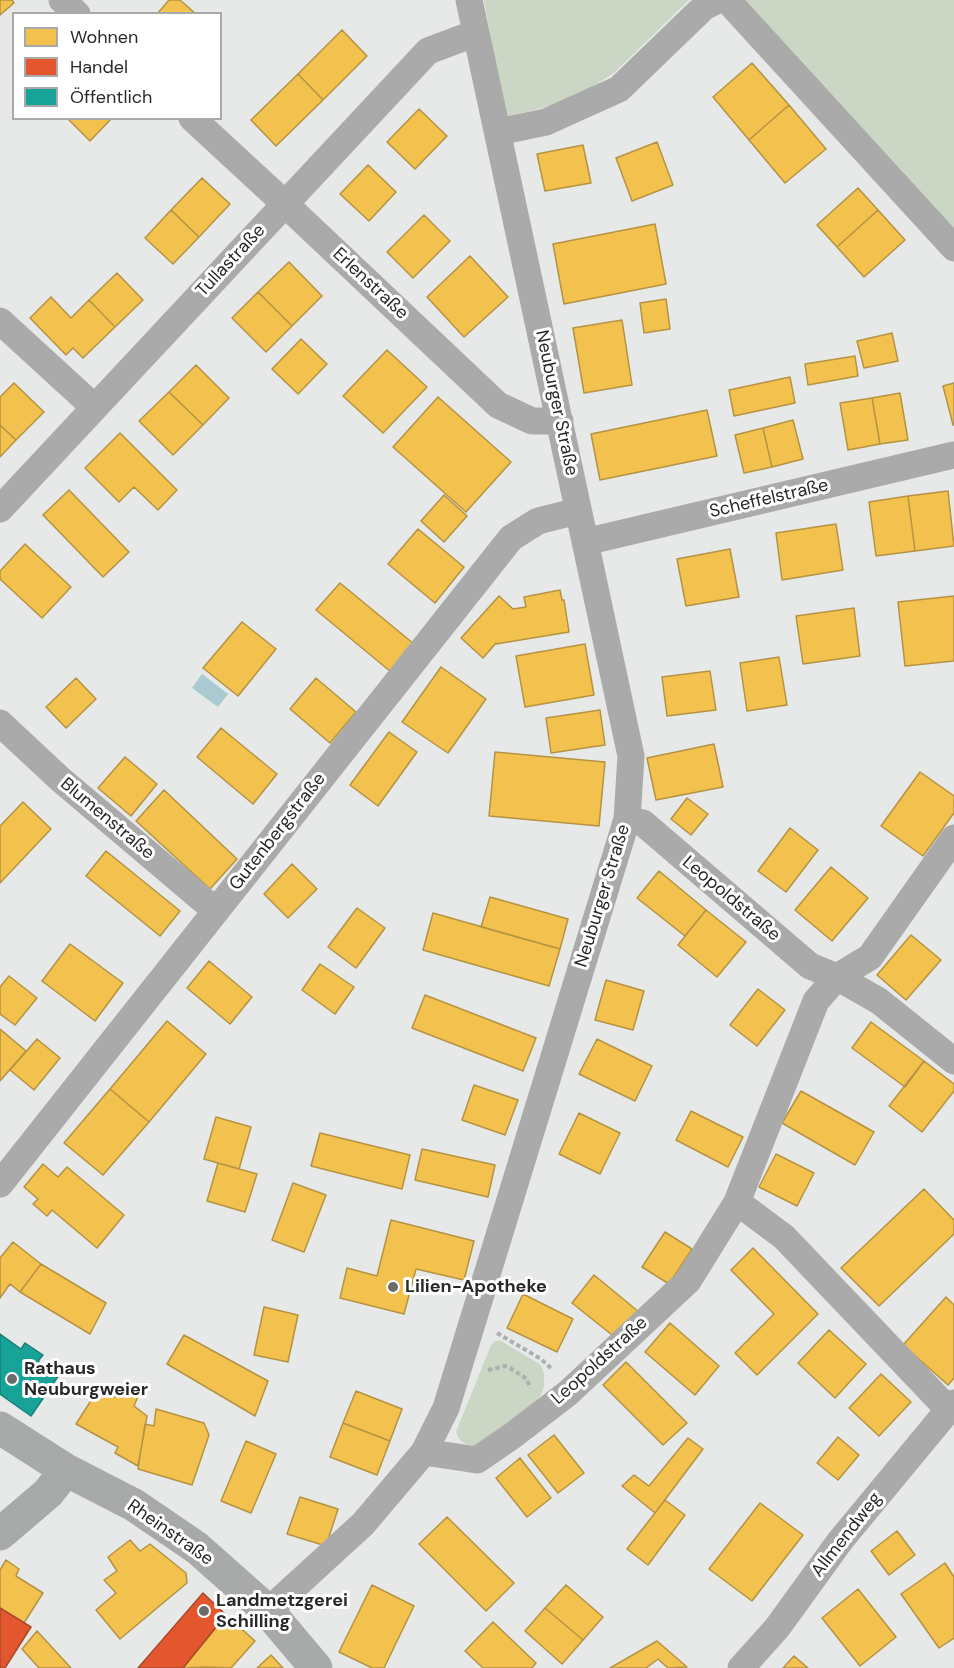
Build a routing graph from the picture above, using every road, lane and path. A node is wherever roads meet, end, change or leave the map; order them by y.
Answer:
1 (62, 0) edge
2 (469, 0) edge
3 (718, 0) edge
4 (727, 0) edge
5 (75, 12) edge
6 (476, 33) junction
7 (194, 120) edge
8 (498, 132) junction
9 (284, 203) junction
10 (954, 248) edge
11 (0, 321) edge
12 (94, 407) junction
13 (560, 421) junction
14 (954, 455) edge
15 (0, 510) edge
16 (578, 511) junction
17 (585, 542) junction
18 (0, 723) edge
19 (627, 819) junction
20 (954, 838) edge
21 (216, 911) junction
22 (837, 977) junction
23 (954, 1061) edge
24 (0, 1184) edge
25 (737, 1202) junction
26 (472, 1322) junction
27 (458, 1371) junction
28 (558, 1401) junction
29 (951, 1406) edge
30 (0, 1428) edge
31 (423, 1452) junction
32 (66, 1470) junction
33 (0, 1534) edge
34 (268, 1611) junction
35 (316, 1668) edge
36 (741, 1668) edge

1 - 5 street
2 - 6 street, Neuburger Straße
3 - 8 street
4 - 10 street
6 - 8 street, Neuburger Straße
6 - 9 street, Tullastraße
7 - 9 street, Erlenstraße
8 - 13 street, Neuburger Straße
9 - 12 street, Tullastraße
9 - 13 street, Erlenstraße
11 - 12 street
12 - 15 street, Tullastraße
13 - 16 street, Neuburger Straße
14 - 17 street, Scheffelstraße
16 - 17 street, Neuburger Straße
16 - 21 street, Gutenbergstraße
17 - 19 street, Neuburger Straße
18 - 21 street, Blumenstraße
19 - 22 street, Leopoldstraße
19 - 26 street, Neuburger Straße
20 - 22 street, Leopoldstraße
21 - 24 street, Gutenbergstraße
22 - 23 street, Leopoldstraße
22 - 25 street, Leopoldstraße
25 - 28 street, Leopoldstraße
25 - 29 street
26 - 27 street, Neuburger Straße
26 - 28 path
27 - 28 path
27 - 31 street, Neuburger Straße
28 - 31 street, Leopoldstraße
29 - 36 street, Allmendweg
30 - 32 main road, Rheinstraße
31 - 34 street, Neuburger Straße
32 - 33 main road
32 - 34 main road, Rheinstraße
34 - 35 main road, Rheinstraße

